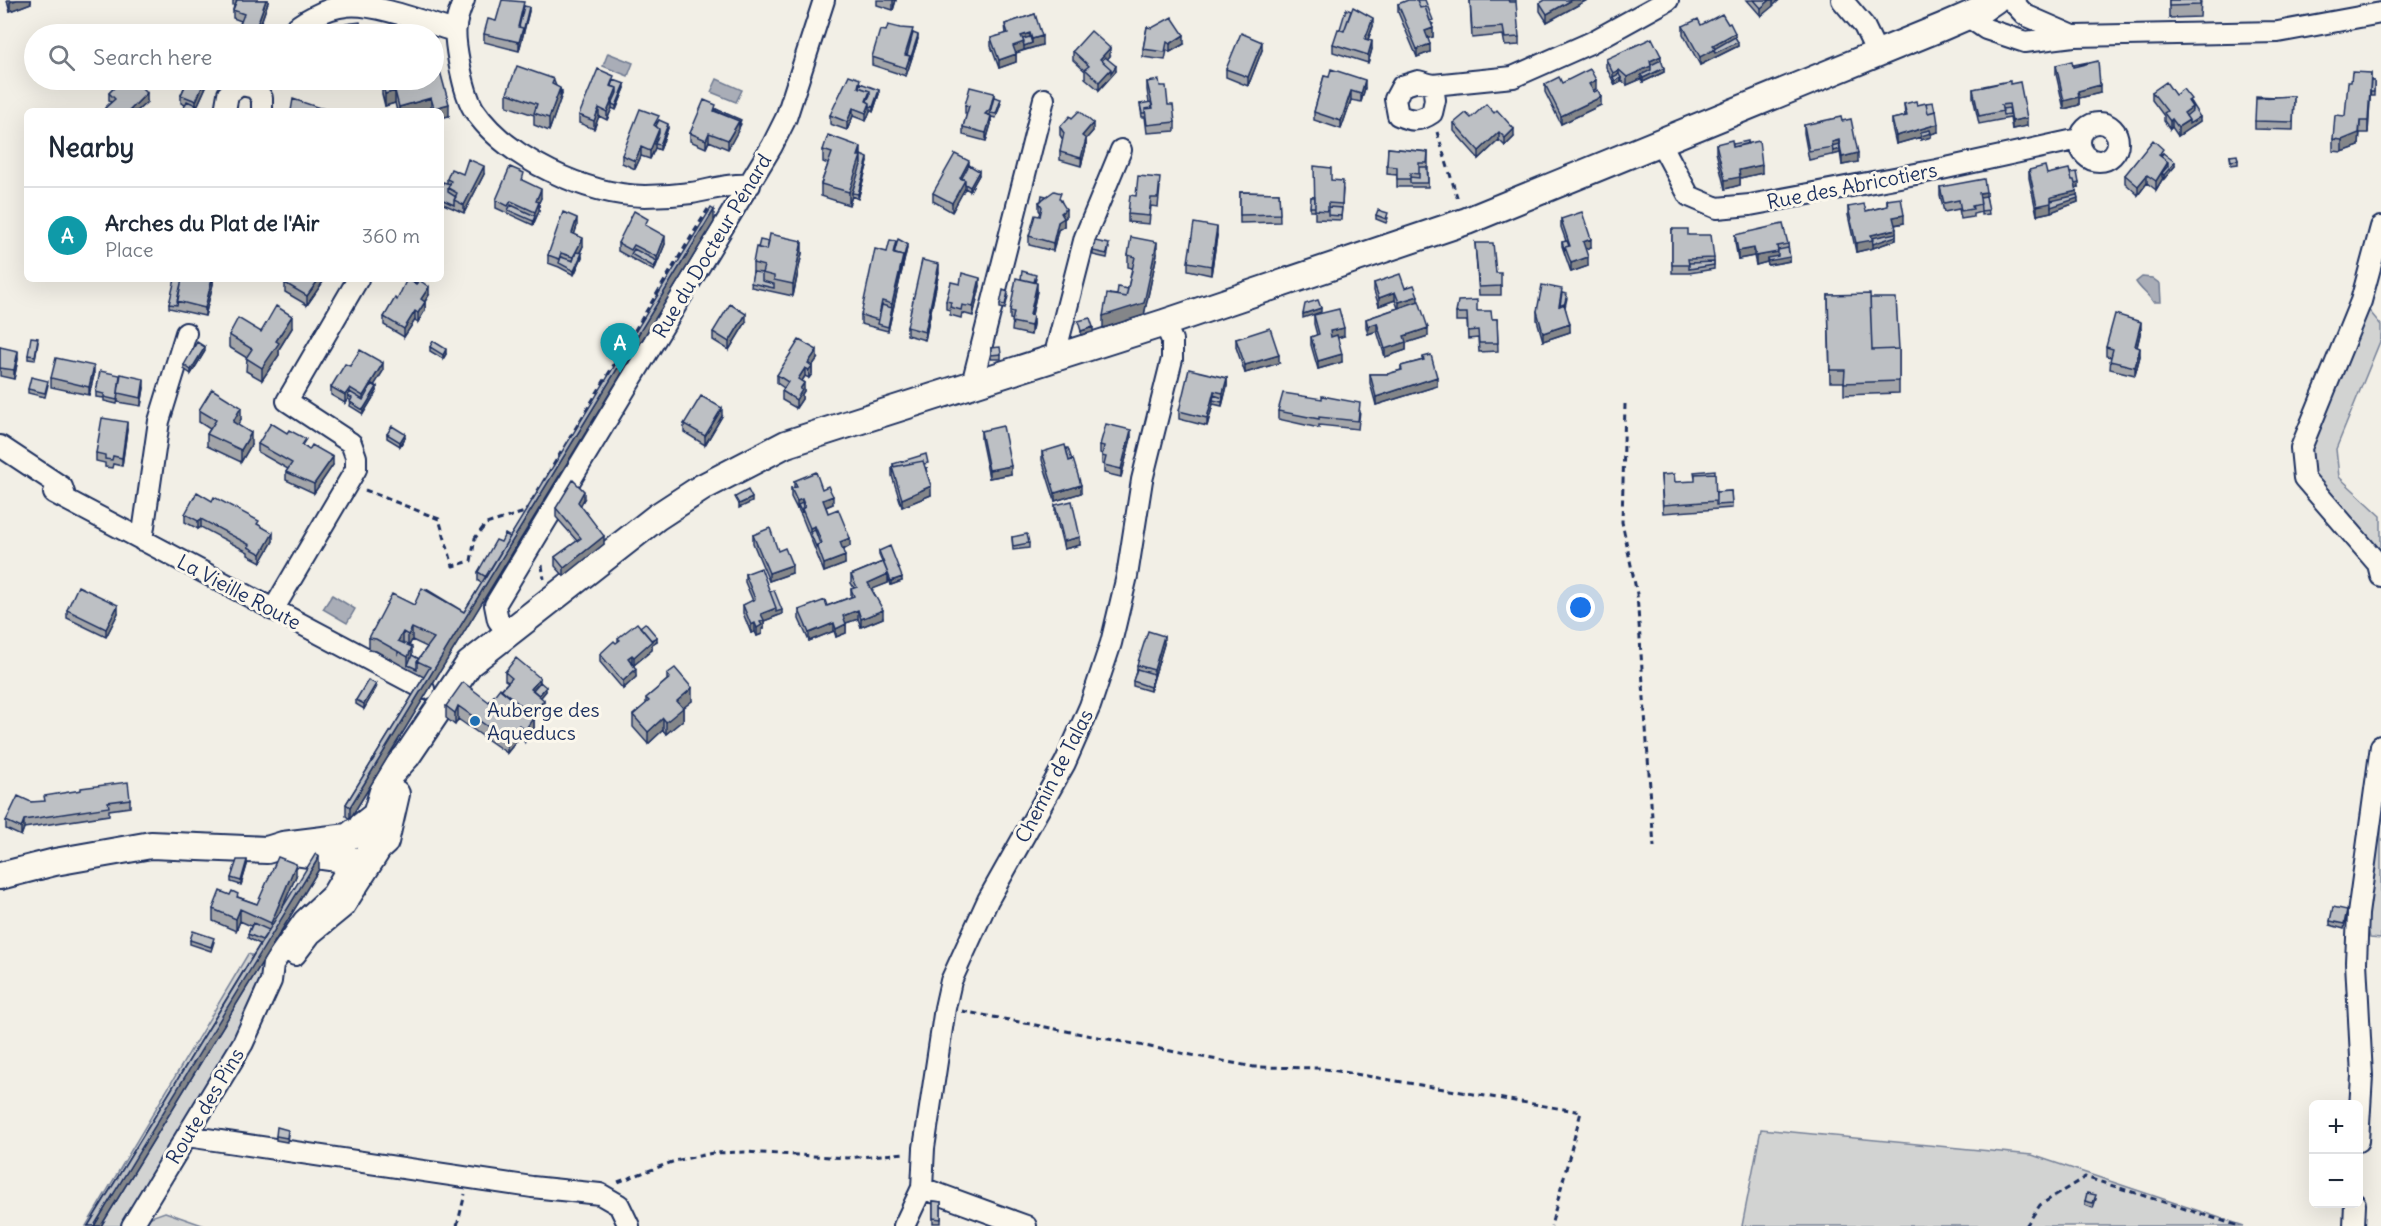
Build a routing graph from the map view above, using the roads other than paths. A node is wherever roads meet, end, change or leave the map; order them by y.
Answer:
1 (464, 0) edge
2 (824, 0) edge
3 (1668, 0) edge
4 (1842, 0) edge
5 (1995, 0) edge
6 (2011, 0) edge
7 (2381, 13) edge
8 (1967, 16) junction
9 (298, 24) edge
10 (432, 24) edge
11 (444, 28) edge
12 (454, 31) junction
13 (2074, 36) junction
14 (1877, 53) junction
15 (1433, 85) junction
16 (233, 90) edge
17 (256, 90) edge
18 (1044, 99) dead end
19 (226, 108) edge
20 (262, 108) edge
21 (2079, 140) dead end
22 (1656, 142) junction
23 (1121, 150) dead end
24 (750, 185) junction
25 (2381, 227) edge
26 (356, 282) edge
27 (1164, 323) junction
28 (186, 333) dead end
29 (1054, 358) junction
30 (972, 384) junction
31 (0, 446) edge
32 (142, 540) junction
33 (2381, 576) edge
34 (273, 610) junction
35 (508, 634) junction
36 (432, 693) junction
37 (2381, 746) edge
38 (407, 756) junction
39 (376, 815) junction
40 (348, 837) junction
41 (385, 842) junction
42 (267, 850) junction
43 (330, 858) junction
44 (363, 862) junction
45 (0, 876) edge
46 (338, 883) junction
47 (345, 907) junction
48 (271, 981) junction
49 (2361, 1100) edge
50 (187, 1136) junction
51 (922, 1188) junction
52 (2355, 1208) edge
53 (132, 1226) edge
54 (629, 1226) edge
55 (904, 1226) edge
56 (1026, 1226) edge
57 (2354, 1226) edge

1 - 12 street
2 - 24 street, Rue du Docteur Pénard
3 - 15 street
4 - 14 street
5 - 8 main road
6 - 13 street
7 - 13 street
8 - 13 street
8 - 14 main road
9 - 10 street
11 - 12 street
12 - 24 street
14 - 22 main road
15 - 15 street
16 - 19 street
17 - 20 street
18 - 30 street
21 - 22 street, Rue des Abricotiers
22 - 27 main road
23 - 29 street
24 - 35 street, Rue du Docteur Pénard
25 - 33 street
26 - 34 street
27 - 29 main road
27 - 51 street, Chemin de Talas
28 - 32 street
29 - 30 main road
30 - 35 main road
31 - 32 street, La Vieille Route
32 - 34 street, La Vieille Route
34 - 36 street, La Vieille Route
35 - 36 main road
36 - 38 main road
37 - 49 street
38 - 39 main road
38 - 41 main road
39 - 40 main road
39 - 44 street
40 - 42 main road
40 - 44 street
41 - 44 main road
41 - 47 street, Route des Pins
42 - 43 main road
42 - 45 main road
43 - 44 main road
43 - 46 street
44 - 46 street, Route des Pins
44 - 47 street
46 - 48 street, Route des Pins
47 - 48 street, Route des Pins
48 - 50 street, Route des Pins
50 - 53 street, Route des Pins
50 - 54 street
51 - 55 street
51 - 56 street
52 - 57 street

